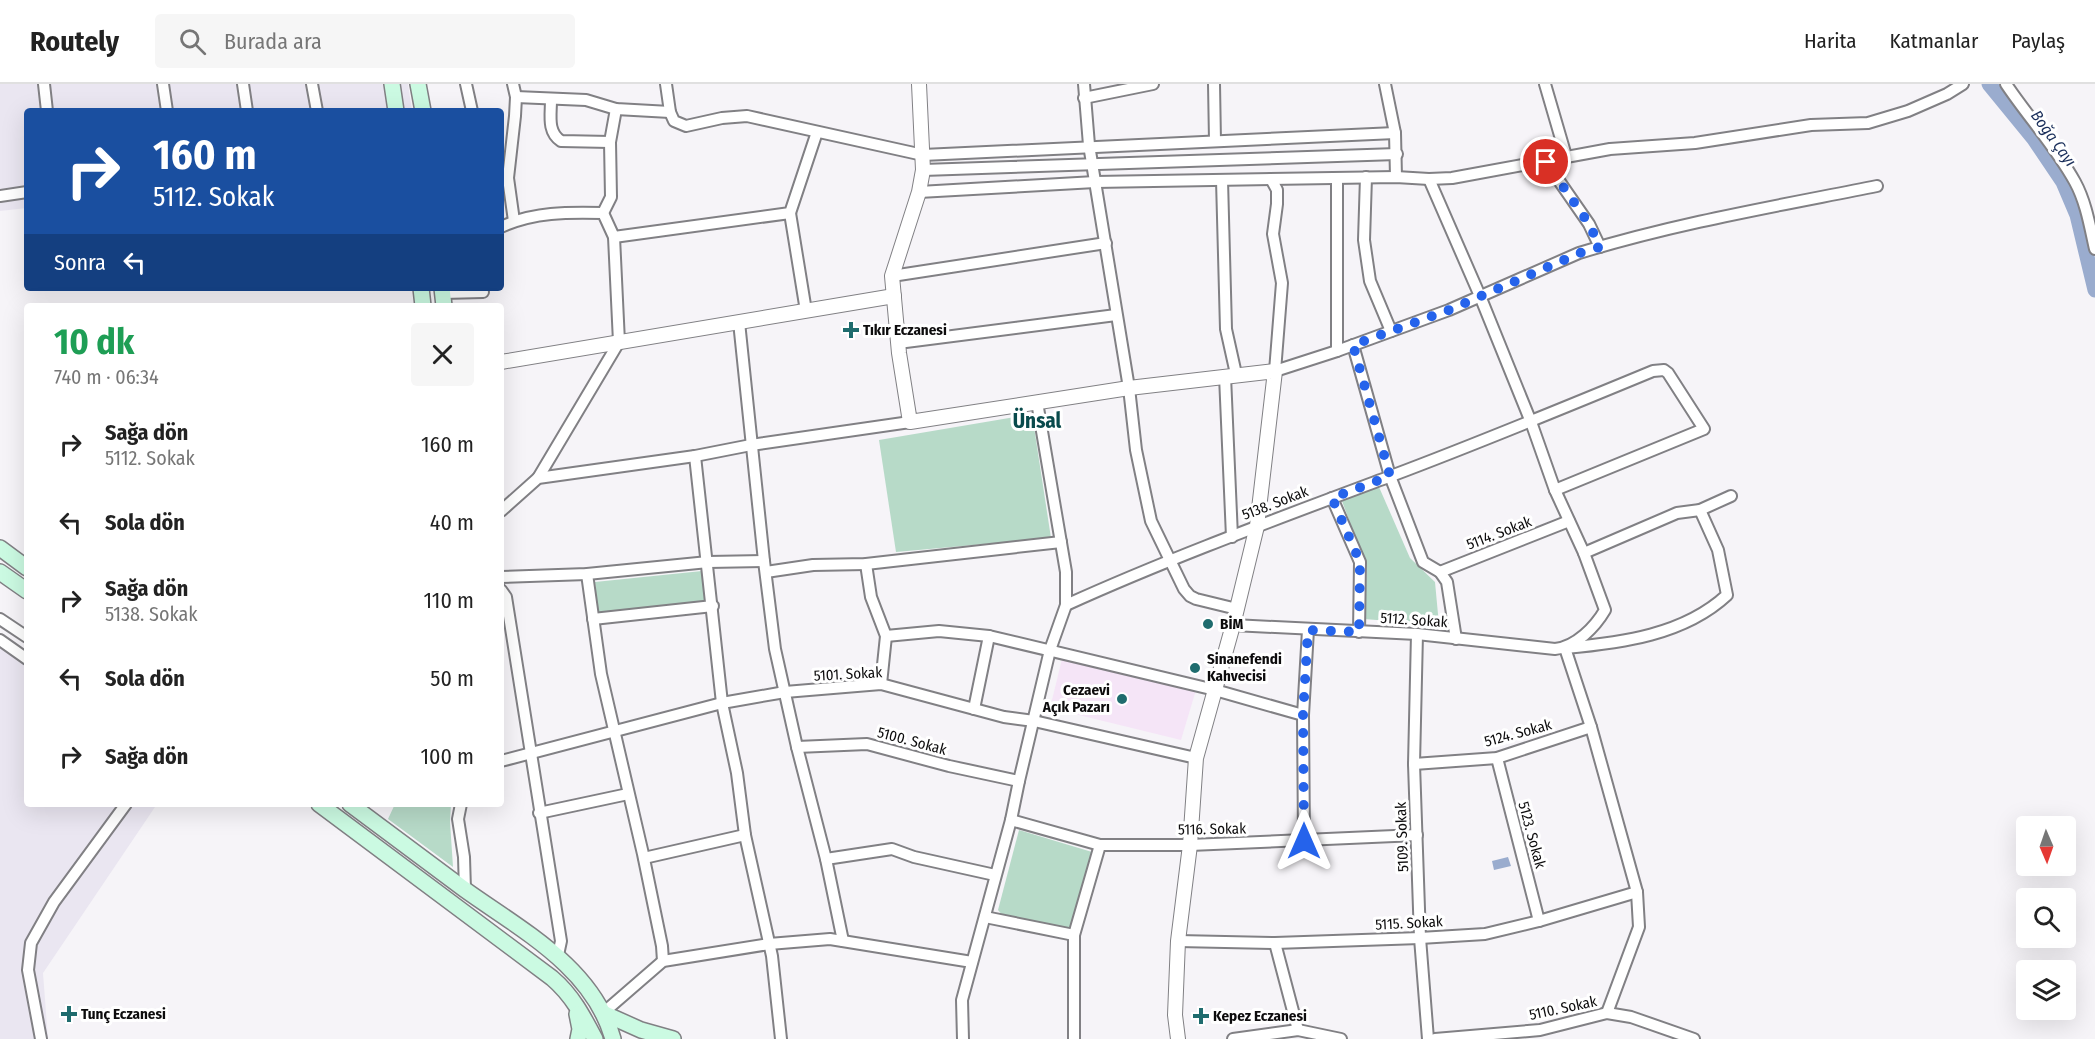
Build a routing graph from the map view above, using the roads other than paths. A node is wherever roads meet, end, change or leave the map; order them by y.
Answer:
1 (44, 84) edge
2 (163, 84) edge
3 (243, 84) edge
4 (312, 84) edge
5 (392, 84) edge
6 (418, 84) edge
7 (466, 84) edge
8 (513, 84) edge
9 (666, 84) edge
10 (919, 84) edge
11 (1084, 84) edge
12 (1154, 84) edge
13 (1214, 84) edge
14 (1385, 84) edge
15 (1545, 84) edge
16 (1963, 84) edge
17 (2006, 84) edge
18 (516, 97) junction
19 (1084, 98) junction
20 (551, 99) junction
21 (47, 108) edge
22 (167, 108) edge
23 (247, 108) edge
24 (316, 108) edge
25 (396, 108) edge
26 (422, 108) edge
27 (471, 108) edge
28 (616, 109) junction
29 (670, 112) junction
30 (817, 132) junction
31 (1395, 133) junction
32 (1215, 141) junction
33 (610, 142) junction
34 (1089, 147) junction
35 (1397, 154) junction
36 (923, 155) junction
37 (1566, 156) junction
38 (1546, 162) junction
39 (1092, 165) junction
40 (923, 170) junction
41 (1366, 177) junction
42 (1396, 177) junction
43 (1337, 178) junction
44 (1271, 179) junction
45 (1222, 180) junction
46 (1428, 180) junction
47 (1095, 182) junction
48 (1877, 186) dead end
49 (24, 192) edge
50 (919, 192) junction
51 (0, 196) edge
52 (603, 213) junction
53 (790, 213) junction
54 (514, 221) junction
55 (504, 226) edge
56 (614, 237) junction
57 (1106, 243) junction
58 (1600, 247) junction
59 (2095, 249) edge
60 (892, 276) junction
61 (483, 292) dead end
62 (443, 296) edge
63 (894, 296) junction
64 (1480, 296) junction
65 (806, 310) junction
66 (1116, 315) junction
67 (739, 322) junction
68 (1391, 331) junction
69 (619, 342) junction
70 (898, 343) junction
71 (1353, 345) junction
72 (1337, 351) junction
73 (504, 361) edge
74 (1275, 370) junction
75 (1230, 375) junction
76 (1129, 388) junction
77 (1037, 402) junction
78 (910, 422) junction
79 (1532, 422) junction
80 (751, 445) junction
81 (695, 456) junction
82 (1390, 476) junction
83 (538, 478) junction
84 (1555, 490) junction
85 (1731, 496) dead end
86 (1332, 498) junction
87 (504, 509) edge
88 (1700, 510) junction
89 (1569, 521) junction
90 (1257, 526) junction
91 (1232, 537) junction
92 (1061, 542) junction
93 (0, 548) edge
94 (1584, 553) junction
95 (708, 562) junction
96 (1171, 562) junction
97 (866, 564) junction
98 (24, 566) edge
99 (765, 567) junction
100 (0, 572) edge
101 (1440, 572) junction
102 (587, 574) junction
103 (504, 577) edge
104 (24, 589) edge
105 (504, 594) edge
106 (1066, 605) junction
107 (713, 606) junction
108 (1238, 609) junction
109 (0, 619) edge
110 (593, 619) junction
111 (1233, 625) junction
112 (1308, 630) junction
113 (1359, 632) junction
114 (1417, 634) junction
115 (24, 635) edge
116 (886, 636) junction
117 (989, 636) junction
118 (1456, 639) junction
119 (0, 640) edge
120 (1560, 649) junction
121 (1050, 650) junction
122 (24, 657) edge
123 (881, 684) junction
124 (1215, 690) junction
125 (786, 692) junction
126 (722, 703) junction
127 (974, 709) junction
128 (1303, 715) junction
129 (1034, 720) junction
130 (1592, 728) junction
131 (613, 730) junction
132 (797, 747) junction
133 (532, 754) junction
134 (1196, 758) junction
135 (1497, 758) junction
136 (504, 760) edge
137 (1414, 764) junction
138 (1018, 781) junction
139 (628, 794) junction
140 (124, 807) edge
141 (323, 807) edge
142 (354, 807) edge
143 (460, 807) edge
144 (539, 813) junction
145 (1011, 820) junction
146 (745, 835) junction
147 (1417, 835) junction
148 (1304, 841) junction
149 (1100, 844) junction
150 (1190, 845) junction
151 (644, 858) junction
152 (826, 859) junction
153 (995, 875) junction
154 (465, 890) junction
155 (1637, 892) junction
156 (985, 917) junction
157 (1539, 921) junction
158 (1074, 935) junction
159 (1420, 938) junction
160 (843, 941) junction
161 (1178, 941) junction
162 (1275, 943) junction
163 (769, 944) junction
164 (558, 955) junction
165 (663, 961) junction
166 (972, 962) junction
167 (574, 1002) junction
168 (603, 1013) junction
169 (1607, 1013) junction
170 (1175, 1015) junction
171 (1298, 1030) junction
172 (1540, 1034) edge
173 (39, 1039) edge
174 (578, 1039) edge
175 (595, 1039) edge
176 (613, 1039) edge
177 (673, 1039) edge
178 (781, 1039) edge
179 (963, 1039) edge
180 (1074, 1039) edge
181 (1169, 1039) edge
182 (1178, 1039) edge
183 (1233, 1039) edge
184 (1341, 1039) edge
185 (1428, 1039) edge
186 (1435, 1039) edge
187 (1694, 1039) edge

1 - 21 street
2 - 22 street
3 - 23 street
4 - 24 street
5 - 25 main road
6 - 26 main road
7 - 27 street
8 - 18 street
9 - 29 street
10 - 36 street
11 - 19 street
12 - 19 street
13 - 32 street
14 - 31 street
15 - 37 street
16 - 37 street
17 - 59 street
18 - 20 street
18 - 54 street
19 - 34 street
20 - 28 street
20 - 33 street
28 - 29 street
28 - 33 street
29 - 30 street
30 - 36 street
30 - 53 street
31 - 32 street
31 - 35 street
32 - 34 street
33 - 52 street
34 - 36 street
34 - 39 street
35 - 39 street
35 - 42 street
36 - 40 street
37 - 38 street
38 - 46 street
38 - 58 street
39 - 40 street
39 - 47 street
40 - 50 street
41 - 42 street
41 - 43 street
41 - 68 street
42 - 46 street
43 - 44 street
43 - 72 street
44 - 45 street
44 - 74 street
45 - 47 street
45 - 75 street
46 - 64 street
47 - 50 street
47 - 57 street
48 - 58 street
49 - 51 street
50 - 60 street
52 - 54 street
52 - 56 street
53 - 56 street
53 - 65 street
54 - 55 street
56 - 69 street
57 - 60 street
57 - 66 street
58 - 64 street
60 - 63 street
61 - 62 street
63 - 65 street
63 - 70 street
64 - 68 street
64 - 79 street
65 - 67 street
66 - 70 street
66 - 76 street
67 - 69 street
67 - 80 street
68 - 71 street
69 - 73 street
69 - 83 street
70 - 78 street
71 - 72 street
71 - 82 street
72 - 74 street
74 - 75 street
74 - 90 street
75 - 76 street
75 - 91 street
76 - 77 street
76 - 96 street
77 - 78 street
77 - 92 street
78 - 80 street
79 - 82 street, 5138. Sokak
79 - 84 street
79 - 84 street, 5138. Sokak
80 - 81 street
80 - 99 street
81 - 83 street
81 - 95 street
82 - 86 street, 5138. Sokak
82 - 101 street
83 - 87 street
84 - 89 street
85 - 88 street
86 - 90 street, 5138. Sokak
86 - 113 street
88 - 94 street
88 - 120 street, 5112. Sokak
89 - 94 street
89 - 101 street, 5114. Sokak
90 - 91 street, 5138. Sokak
90 - 108 street
91 - 96 street, 5138. Sokak
92 - 97 street
92 - 106 street
93 - 98 main road
94 - 120 street
95 - 99 street
95 - 102 street
95 - 107 street
96 - 106 street, 5138. Sokak
96 - 108 street
97 - 99 street
97 - 116 street
99 - 125 street
100 - 104 main road
101 - 118 street
102 - 103 street
102 - 110 street
105 - 133 street
106 - 121 street
107 - 110 street
107 - 126 street
108 - 111 street
109 - 115 street
110 - 131 street
111 - 112 street, 5112. Sokak
111 - 124 street
112 - 113 street, 5112. Sokak
112 - 128 street
113 - 114 street, 5112. Sokak
114 - 118 street, 5112. Sokak
114 - 137 street, 5109. Sokak
116 - 117 street
116 - 123 street
117 - 121 street
117 - 127 street
118 - 120 street, 5112. Sokak
119 - 122 street
120 - 130 street
121 - 124 street
121 - 129 street
123 - 125 street, 5101. Sokak
123 - 127 street, 5101. Sokak
124 - 128 street
124 - 134 street
125 - 126 street, 5101. Sokak
125 - 132 street
126 - 131 street, 5101. Sokak
126 - 146 street
127 - 129 street, 5101. Sokak
128 - 148 street
129 - 134 street, 5101. Sokak
129 - 138 street
130 - 135 street, 5124. Sokak
130 - 155 street
131 - 133 street, 5101. Sokak
131 - 139 street
132 - 138 street, 5100. Sokak
132 - 152 street
133 - 136 street, 5101. Sokak
133 - 144 street
134 - 150 street
135 - 137 street, 5124. Sokak
135 - 157 street, 5123. Sokak
137 - 147 street, 5109. Sokak
138 - 145 street
139 - 144 street
139 - 151 street
140 - 173 street
141 - 167 main road
142 - 154 main road
143 - 154 street
144 - 164 street
145 - 149 street, 5116. Sokak
145 - 153 street
146 - 151 street
146 - 163 street
147 - 148 street, 5116. Sokak
147 - 159 street, 5109. Sokak
148 - 150 street, 5116. Sokak
149 - 150 street, 5116. Sokak
149 - 158 street
150 - 161 street
151 - 165 street
152 - 153 street
152 - 160 street
153 - 156 street
154 - 164 main road
155 - 157 street, 5115. Sokak
155 - 169 street
156 - 158 street
156 - 166 street
157 - 159 street, 5115. Sokak
158 - 180 street
159 - 162 street, 5115. Sokak
159 - 185 street, 5109. Sokak
160 - 163 street
160 - 166 street
161 - 162 street, 5115. Sokak
161 - 170 street
162 - 171 street
163 - 165 street
163 - 178 street
164 - 168 main road
165 - 168 street
166 - 179 street
167 - 174 main road
167 - 175 main road
168 - 176 main road
168 - 177 main road
169 - 172 street, 5110. Sokak
169 - 187 street, 5110. Sokak
170 - 181 street
170 - 182 street
171 - 183 street
171 - 184 street
172 - 186 street, 5110. Sokak

